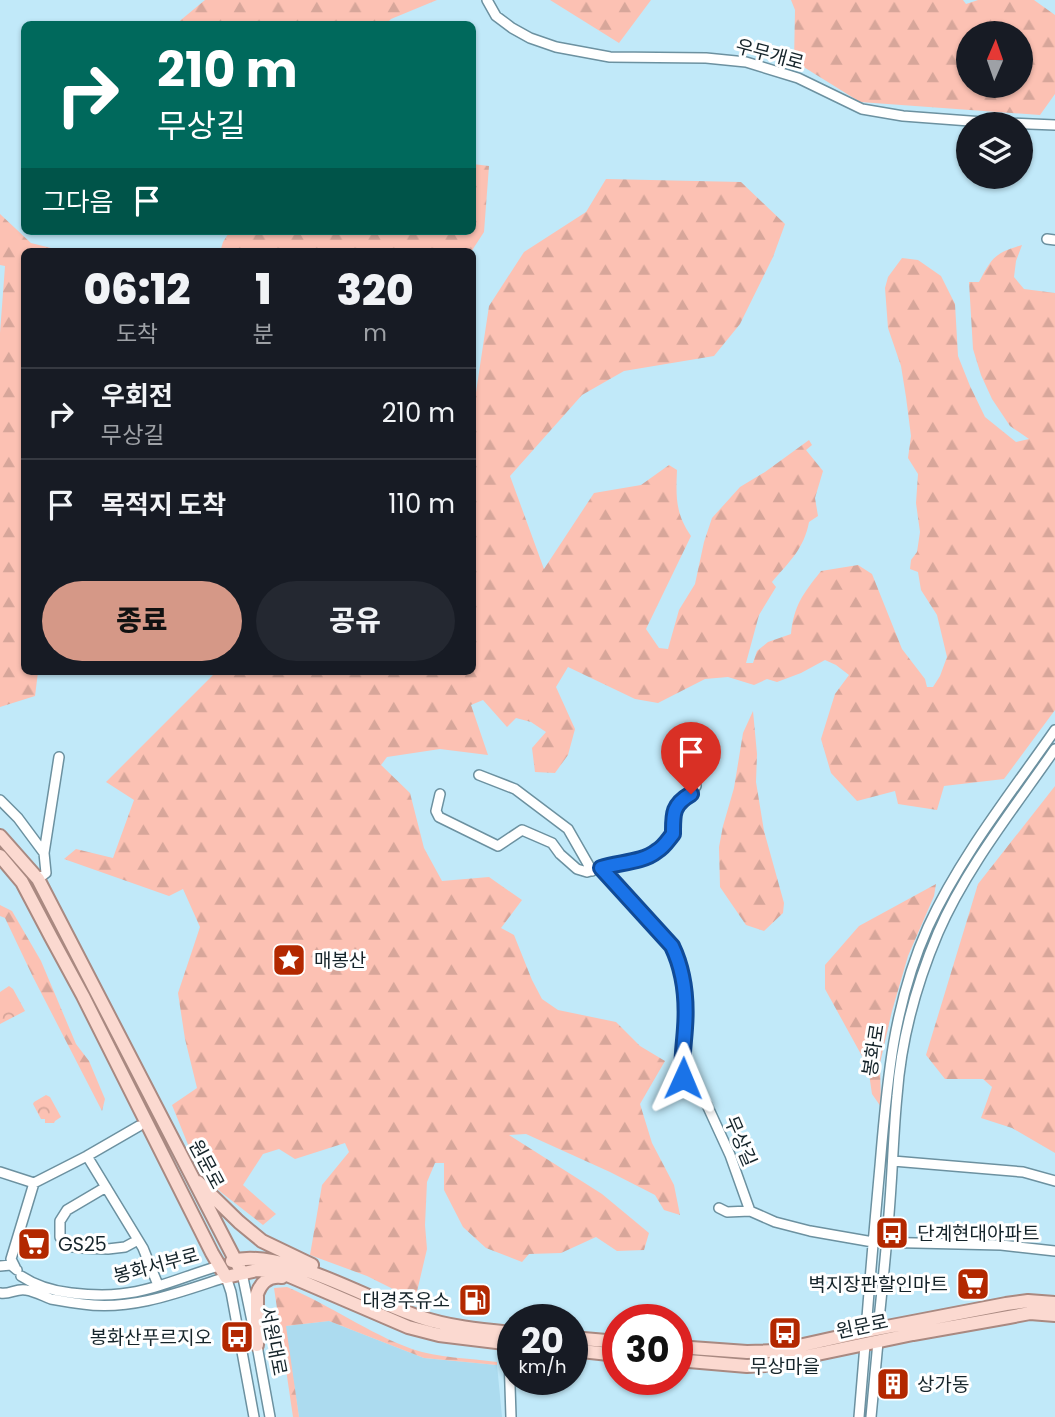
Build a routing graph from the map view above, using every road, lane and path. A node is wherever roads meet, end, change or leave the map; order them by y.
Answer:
1 (487, 0) edge
2 (1055, 125) edge
3 (1055, 730) edge
4 (1055, 750) edge
5 (60, 757) dead end
6 (691, 772) dead end
7 (479, 775) dead end
8 (440, 794) dead end
9 (0, 800) edge
10 (0, 836) edge
11 (44, 853) junction
12 (0, 856) edge
13 (597, 870) junction
14 (38, 879) junction
15 (139, 1126) dead end
16 (87, 1156) junction
17 (893, 1161) junction
18 (188, 1171) junction
19 (0, 1172) edge
20 (1055, 1181) edge
21 (34, 1183) junction
22 (106, 1187) junction
23 (719, 1208) dead end
24 (750, 1211) junction
25 (138, 1240) junction
26 (873, 1242) junction
27 (887, 1243) junction
28 (1055, 1251) edge
29 (236, 1260) junction
30 (1, 1265) edge
31 (16, 1267) junction
32 (223, 1272) junction
33 (242, 1273) junction
34 (299, 1280) junction
35 (158, 1286) junction
36 (6, 1294) edge
37 (1055, 1303) edge
38 (413, 1315) junction
39 (1055, 1315) edge
40 (497, 1335) edge
41 (497, 1337) edge
42 (872, 1337) junction
43 (257, 1345) junction
44 (693, 1348) edge
45 (693, 1361) edge
46 (511, 1395) edge
47 (254, 1417) edge
48 (270, 1417) edge
49 (512, 1417) edge
50 (859, 1417) edge
51 (871, 1417) edge

1 - 2 street, 우무개로
3 - 26 street, 봉화로
4 - 17 street, 봉화로
5 - 11 street
6 - 13 street
7 - 13 street, 무상길
8 - 13 street, 무상길
9 - 11 street
10 - 14 main road, 원문로
11 - 14 street
12 - 32 main road, 원문로
13 - 24 street, 무상길
14 - 18 main road, 원문로
15 - 16 street
16 - 21 street
16 - 22 street
17 - 20 street
17 - 27 street, 봉화로
18 - 29 main road, 원문로
18 - 38 main road
19 - 21 street
21 - 31 street
22 - 25 street
22 - 25 street
23 - 24 street
24 - 26 street
25 - 35 street
26 - 27 street
26 - 42 street, 봉화로
27 - 28 street
27 - 42 street, 봉화로
29 - 32 main road
29 - 33 main road, 원문로
29 - 38 main road
30 - 31 street
31 - 35 street, 봉화서부로
31 - 36 street
32 - 33 main road
32 - 35 street, 봉화서부로
32 - 36 street, 봉화서부로
32 - 47 street, 서원대로
33 - 34 main road
33 - 43 street, 서원대로
34 - 41 main road
34 - 43 main road
37 - 42 main road, 원문로
38 - 40 main road
39 - 42 main road, 원문로
42 - 44 main road, 원문로
42 - 45 main road, 원문로
42 - 50 street, 봉화로
42 - 51 street, 봉화로
43 - 48 street, 서원대로
46 - 49 street

